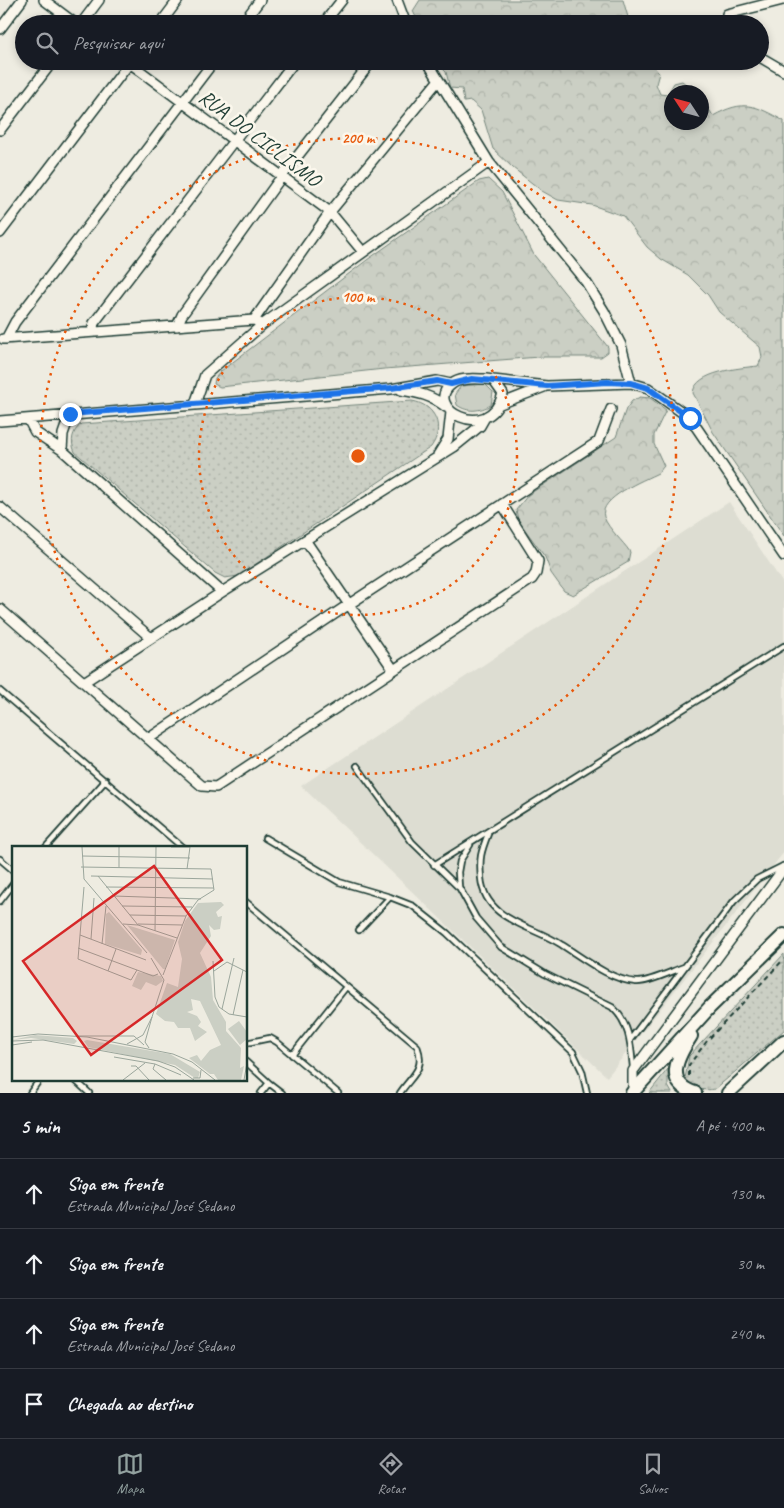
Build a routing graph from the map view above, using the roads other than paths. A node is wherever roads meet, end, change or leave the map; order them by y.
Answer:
1 (22, 0) edge
2 (44, 0) edge
3 (99, 0) edge
4 (178, 0) edge
5 (260, 0) edge
6 (342, 0) edge
7 (397, 0) edge
8 (783, 0) edge
9 (727, 14) dead end
10 (64, 15) edge
11 (88, 15) edge
12 (167, 15) edge
13 (249, 15) edge
14 (331, 15) edge
15 (402, 15) edge
16 (0, 29) edge
17 (769, 62) edge
18 (46, 70) edge
19 (123, 70) edge
20 (140, 70) edge
21 (207, 70) edge
22 (288, 70) edge
23 (365, 70) edge
24 (432, 70) edge
25 (784, 72) edge
26 (438, 81) junction
27 (182, 102) junction
28 (0, 130) edge
29 (234, 140) junction
30 (490, 162) junction
31 (282, 176) junction
32 (330, 212) junction
33 (0, 233) edge
34 (363, 252) junction
35 (254, 320) junction
36 (262, 325) junction
37 (177, 326) junction
38 (92, 332) junction
39 (3, 339) edge
40 (494, 380) junction
41 (631, 383) junction
42 (451, 384) junction
43 (547, 386) junction
44 (391, 388) junction
45 (195, 404) junction
46 (500, 404) junction
47 (611, 409) dead end
48 (448, 410) junction
49 (70, 414) junction
50 (28, 419) junction
51 (484, 419) junction
52 (0, 422) edge
53 (62, 450) junction
54 (437, 458) junction
55 (502, 504) junction
56 (0, 507) edge
57 (305, 540) junction
58 (784, 556) edge
59 (222, 592) junction
60 (348, 605) junction
61 (0, 609) edge
62 (151, 638) junction
63 (784, 646) edge
64 (393, 669) junction
65 (84, 682) junction
66 (0, 691) edge
67 (148, 739) junction
68 (357, 766) dead end
69 (106, 780) junction
70 (489, 832) junction
71 (265, 838) dead end
72 (472, 842) junction
73 (47, 846) edge
74 (181, 846) edge
75 (0, 859) edge
76 (434, 865) junction
77 (784, 867) edge
78 (12, 869) edge
79 (12, 886) edge
80 (459, 887) junction
81 (390, 897) junction
82 (0, 901) edge
83 (248, 904) edge
84 (359, 930) dead end
85 (784, 935) edge
86 (684, 966) junction
87 (346, 987) junction
88 (710, 1007) junction
89 (630, 1040) junction
90 (784, 1041) edge
91 (248, 1043) edge
92 (292, 1054) junction
93 (248, 1064) edge
94 (633, 1071) junction
95 (39, 1080) edge
96 (75, 1080) edge
97 (269, 1083) junction
98 (732, 1089) edge
99 (30, 1093) edge
100 (89, 1093) edge
101 (261, 1093) edge
102 (282, 1093) edge
103 (338, 1093) edge
104 (399, 1093) edge
105 (587, 1093) edge
106 (632, 1093) edge
107 (695, 1093) edge
108 (718, 1093) edge

1 - 16 street
2 - 10 street
3 - 11 street
4 - 12 street
5 - 13 street
6 - 14 street
7 - 15 street
8 - 9 street
17 - 25 street
18 - 28 street
19 - 33 street
20 - 27 street, RUA DO CICLISMO
21 - 27 street
22 - 29 street
23 - 31 street
24 - 26 street
26 - 30 street
26 - 32 street
27 - 29 street, RUA DO CICLISMO
27 - 39 street
29 - 31 street, RUA DO CICLISMO
29 - 38 street
30 - 34 street
30 - 41 street
31 - 32 street, RUA DO CICLISMO
31 - 37 street
32 - 34 street, RUA DO CICLISMO
32 - 35 street
34 - 36 street
35 - 36 street
35 - 37 street
36 - 45 street
37 - 38 street
38 - 39 street
40 - 42 street
40 - 43 street
40 - 46 street
41 - 43 street
41 - 58 street
42 - 44 street
42 - 48 street
43 - 46 street
44 - 45 street
44 - 48 street
45 - 49 street
46 - 51 street
47 - 55 street
48 - 51 street
48 - 54 street
49 - 50 street
49 - 53 street
50 - 52 street
50 - 53 street
51 - 54 street
53 - 59 street
54 - 57 street
55 - 60 street
55 - 64 street
56 - 62 street
57 - 59 street
57 - 60 street
59 - 62 street
60 - 64 street
60 - 67 street
61 - 65 street
62 - 65 street
63 - 70 lane
64 - 67 street
65 - 67 street
66 - 69 lane
68 - 76 lane
69 - 73 lane
69 - 74 lane
70 - 72 lane
70 - 86 lane
71 - 81 lane
72 - 76 lane
72 - 80 lane
75 - 78 lane
76 - 80 lane
77 - 86 lane
77 - 94 street
79 - 82 lane
80 - 89 lane
81 - 84 lane
81 - 105 lane
83 - 87 lane
85 - 88 main road
86 - 89 lane
87 - 92 lane
87 - 104 lane
88 - 106 main road
88 - 107 main road
89 - 94 lane
90 - 98 main road
91 - 92 lane
92 - 103 lane
93 - 97 lane
94 - 106 street
95 - 99 lane
96 - 100 lane
97 - 101 lane
97 - 102 lane
98 - 108 main road

